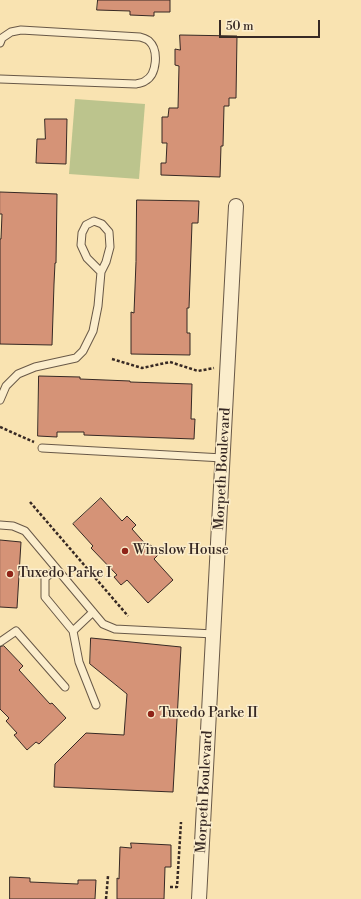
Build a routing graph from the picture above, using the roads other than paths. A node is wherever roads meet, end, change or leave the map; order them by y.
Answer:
1 (0, 43) edge
2 (0, 79) edge
3 (236, 206) dead end
4 (101, 272) junction
5 (0, 400) edge
6 (42, 448) road end
7 (223, 458) junction
8 (0, 525) edge
9 (57, 569) junction
10 (93, 612) junction
11 (73, 631) junction
12 (214, 634) junction
13 (0, 642) edge
14 (65, 687) dead end
15 (96, 705) dead end
16 (198, 899) edge

1 - 2 lane
3 - 7 street, Morpeth Boulevard
4 - 4 lane
4 - 5 lane
6 - 7 lane
7 - 12 street, Morpeth Boulevard
8 - 9 lane
9 - 10 lane
9 - 11 lane
10 - 11 lane
10 - 12 lane
11 - 15 lane
12 - 16 street, Morpeth Boulevard
13 - 14 lane

